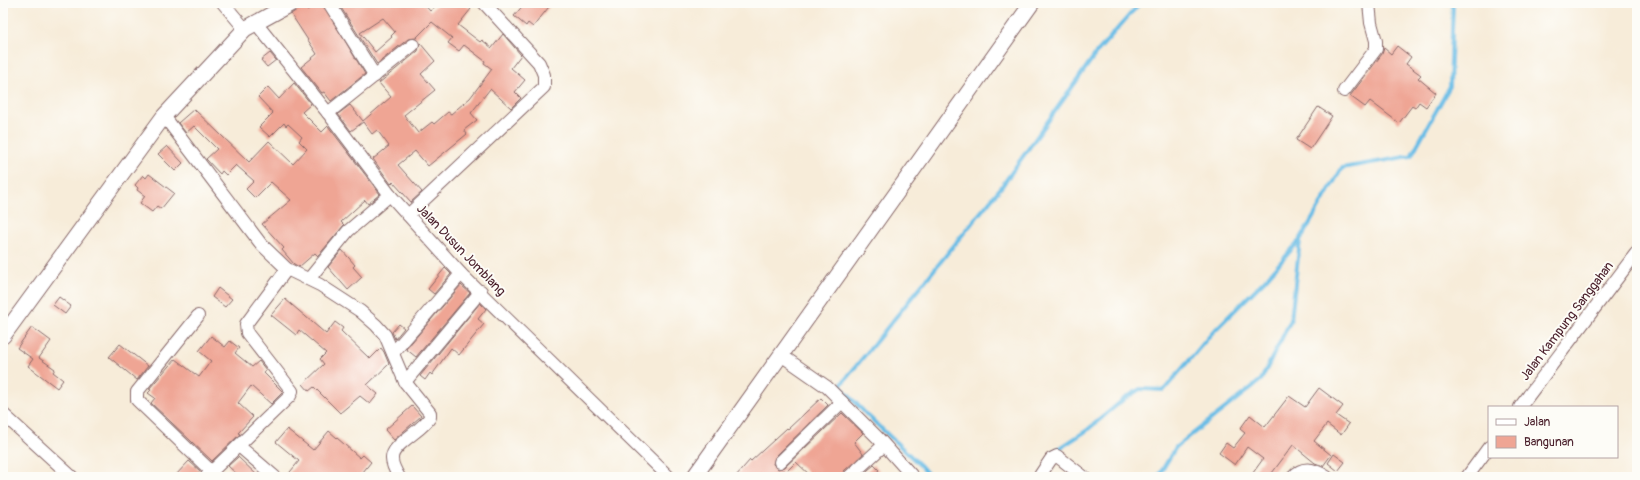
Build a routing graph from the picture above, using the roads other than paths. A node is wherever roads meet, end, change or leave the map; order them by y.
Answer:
1 (223, 3) edge
2 (292, 3) edge
3 (329, 3) edge
4 (484, 3) edge
5 (1032, 3) edge
6 (1369, 3) edge
7 (250, 26) junction
8 (413, 45) dead end
9 (375, 76) junction
10 (1344, 91) dead end
11 (328, 113) junction
12 (164, 116) junction
13 (390, 195) junction
14 (408, 215) junction
15 (1635, 260) edge
16 (287, 269) junction
17 (461, 274) junction
18 (309, 279) junction
19 (481, 291) junction
20 (198, 316) dead end
21 (3, 336) edge
22 (393, 353) junction
23 (781, 354) junction
24 (405, 382) junction
25 (842, 402) junction
26 (1521, 406) edge
27 (3, 414) edge
28 (884, 445) junction
29 (239, 446) junction
30 (1488, 448) edge
31 (780, 462) dead end
32 (209, 474) edge
33 (72, 477) edge
34 (275, 477) edge
35 (399, 477) edge
36 (669, 477) edge
37 (694, 477) edge
38 (849, 477) edge
39 (913, 477) edge
40 (1039, 477) edge
41 (1084, 477) edge
42 (1293, 477) edge
43 (1326, 477) edge
44 (1467, 477) edge

1 - 7 street, Jalan Dusun Jomblang
2 - 7 street
3 - 9 street
4 - 14 street
5 - 23 street
6 - 10 street
7 - 11 street, Jalan Dusun Jomblang
7 - 12 street
8 - 9 street
9 - 11 street
11 - 13 street, Jalan Dusun Jomblang
12 - 16 street
12 - 21 street
13 - 14 street, Jalan Dusun Jomblang
13 - 18 street
14 - 17 street, Jalan Dusun Jomblang
15 - 26 street, Jalan Kampung Sanggahan
16 - 18 street
16 - 29 street
17 - 19 street, Jalan Dusun Jomblang
17 - 22 street
18 - 22 street
19 - 24 street
19 - 36 street, Jalan Dusun Jomblang
20 - 32 street
22 - 24 street
23 - 25 street
23 - 37 street
24 - 35 street
25 - 28 street
25 - 31 street
27 - 33 street
28 - 38 street
28 - 39 street
29 - 32 street
29 - 34 street
30 - 44 street
40 - 41 street
42 - 43 street

